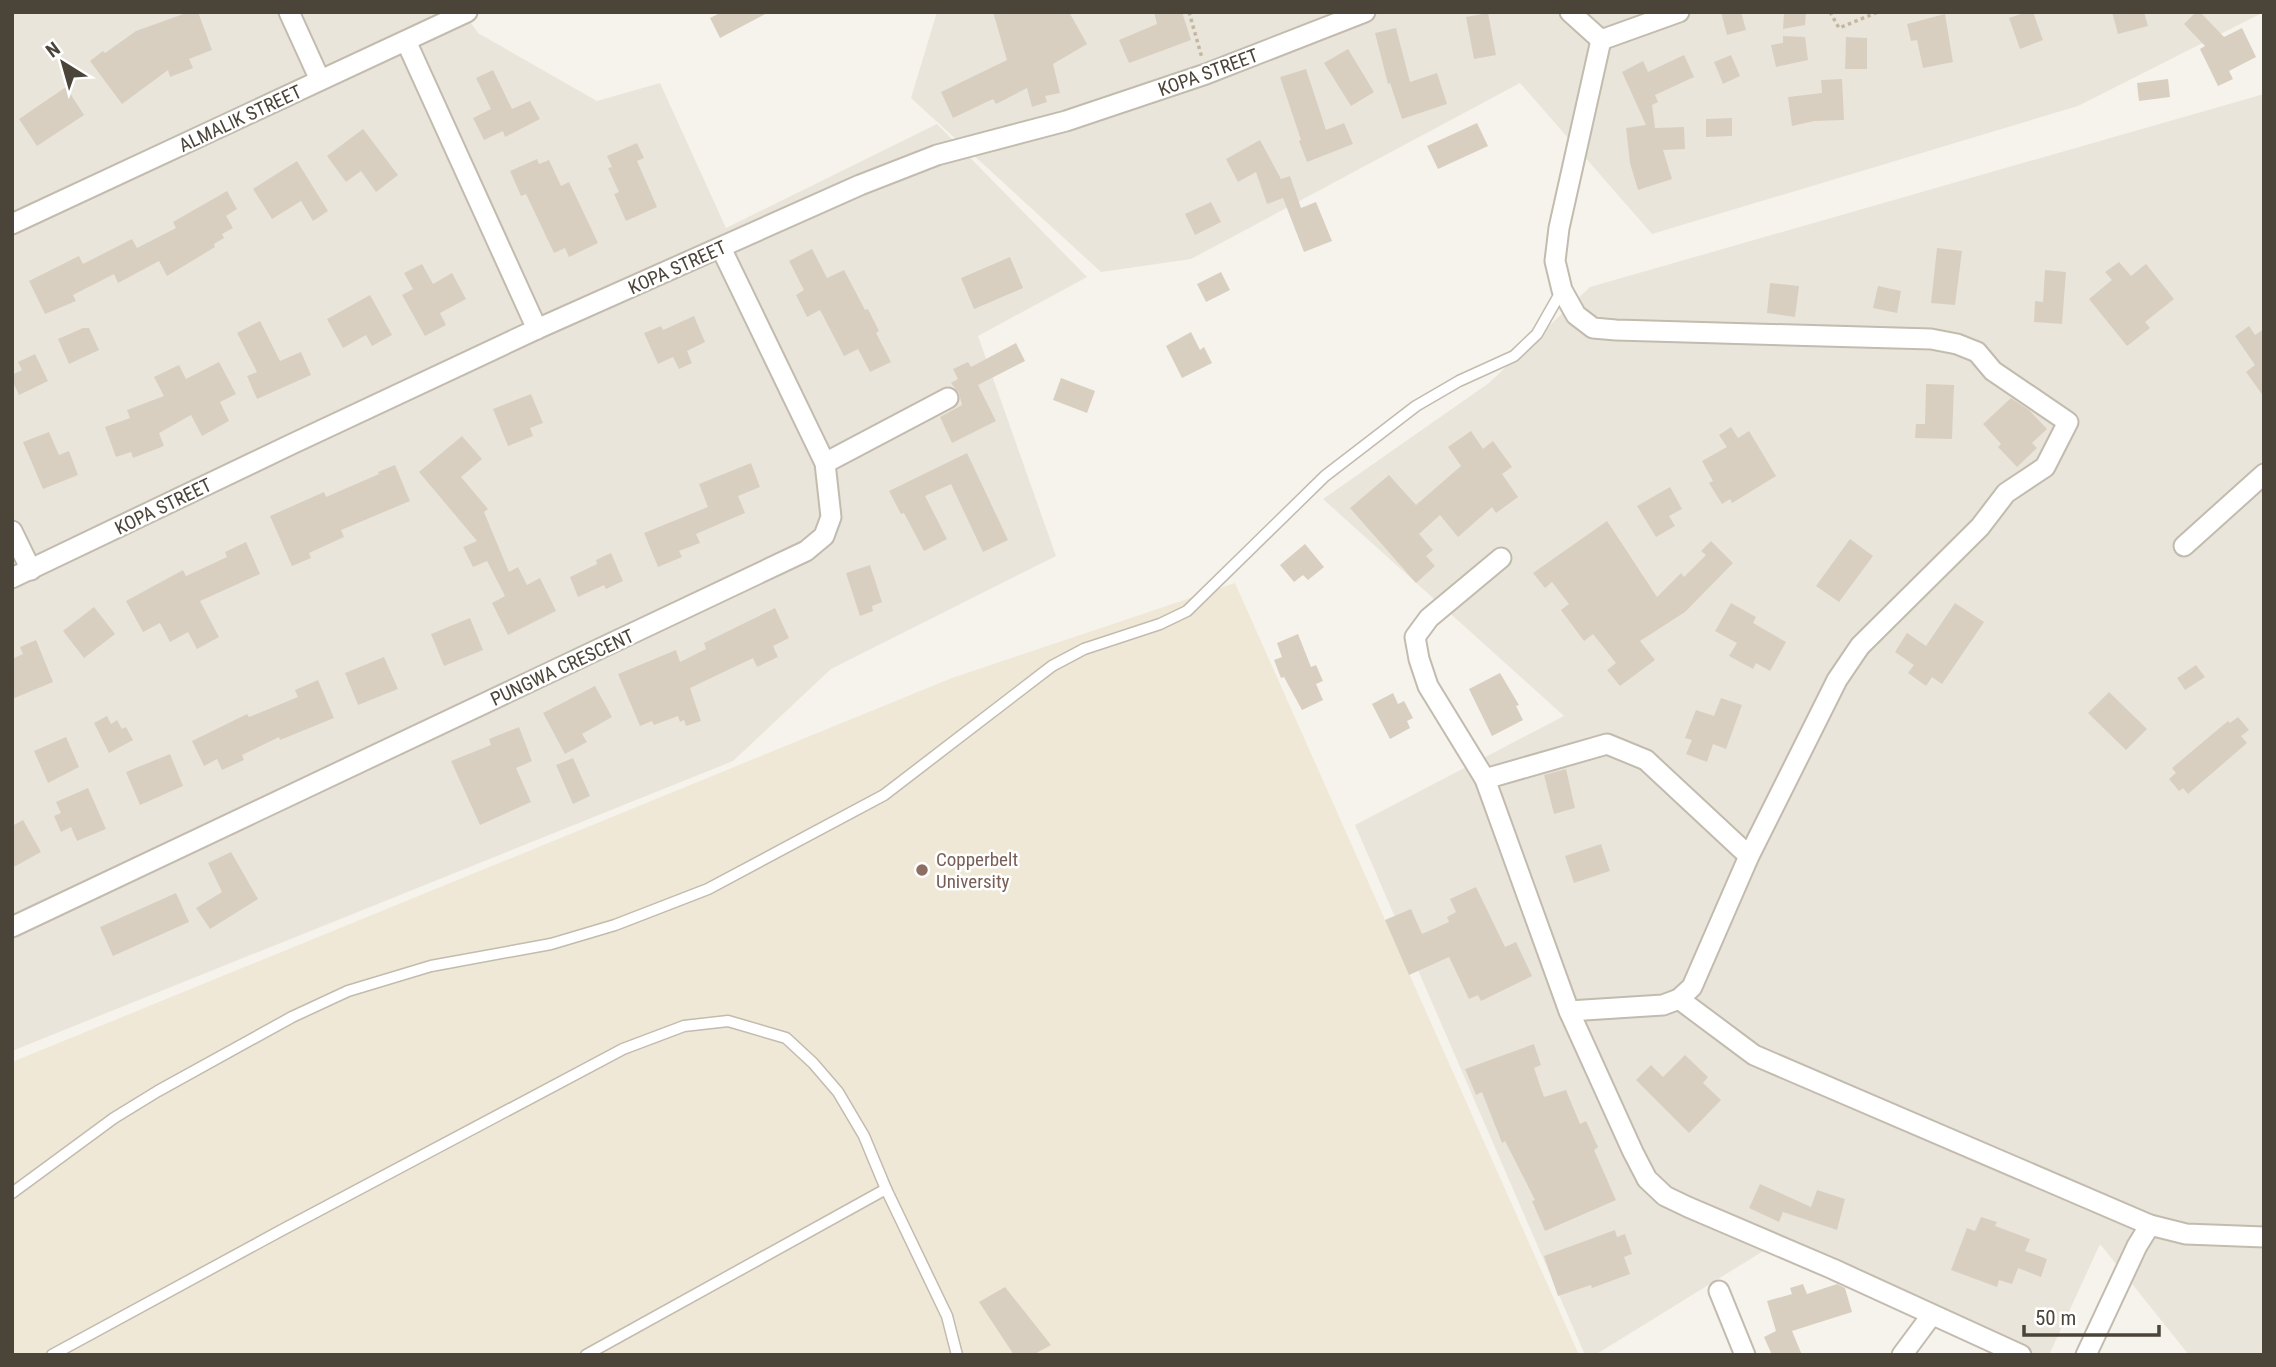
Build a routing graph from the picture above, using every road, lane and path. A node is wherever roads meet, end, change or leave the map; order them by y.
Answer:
1 (289, 12) edge
2 (467, 12) edge
3 (1189, 12) edge
4 (1365, 12) edge
5 (1570, 12) edge
6 (1679, 12) edge
7 (1830, 12) edge
8 (1878, 12) edge
9 (1601, 40) junction
10 (407, 41) junction
11 (1206, 74) junction
12 (320, 80) junction
13 (12, 224) edge
14 (721, 248) junction
15 (1562, 290) junction
16 (537, 329) junction
17 (948, 398) dead end
18 (825, 463) junction
19 (2264, 474) edge
20 (12, 531) edge
21 (2184, 546) dead end
22 (1501, 558) dead end
23 (31, 569) junction
24 (12, 579) edge
25 (1485, 779) junction
26 (1749, 856) junction
27 (12, 927) edge
28 (1679, 999) junction
29 (1569, 1011) junction
30 (886, 1189) junction
31 (12, 1193) edge
32 (2150, 1225) junction
33 (2264, 1237) edge
34 (1719, 1291) dead end
35 (1931, 1315) junction
36 (52, 1355) edge
37 (586, 1355) edge
38 (957, 1355) edge
39 (1745, 1355) edge
40 (1902, 1355) edge
41 (2021, 1355) edge
42 (2086, 1355) edge

1 - 12 street
2 - 10 street, ALMALIK STREET
3 - 11 path
4 - 11 street, KOPA STREET
5 - 9 street
6 - 9 street
7 - 8 path
9 - 15 street
10 - 12 street, ALMALIK STREET
10 - 16 street
11 - 14 street, KOPA STREET
12 - 13 street, ALMALIK STREET
14 - 16 street, KOPA STREET
14 - 18 street, PUNGWA CRESCENT
15 - 26 street
15 - 31 lane
16 - 23 street, KOPA STREET
17 - 18 street
18 - 27 street, PUNGWA CRESCENT
19 - 21 street
20 - 23 street
22 - 25 street
23 - 24 street, KOPA STREET
25 - 26 street
25 - 29 street
26 - 28 street
28 - 29 street
28 - 32 street
29 - 35 street
30 - 36 lane
30 - 37 lane
30 - 38 lane
32 - 33 street
32 - 42 street
34 - 39 street
35 - 40 street
35 - 41 street

